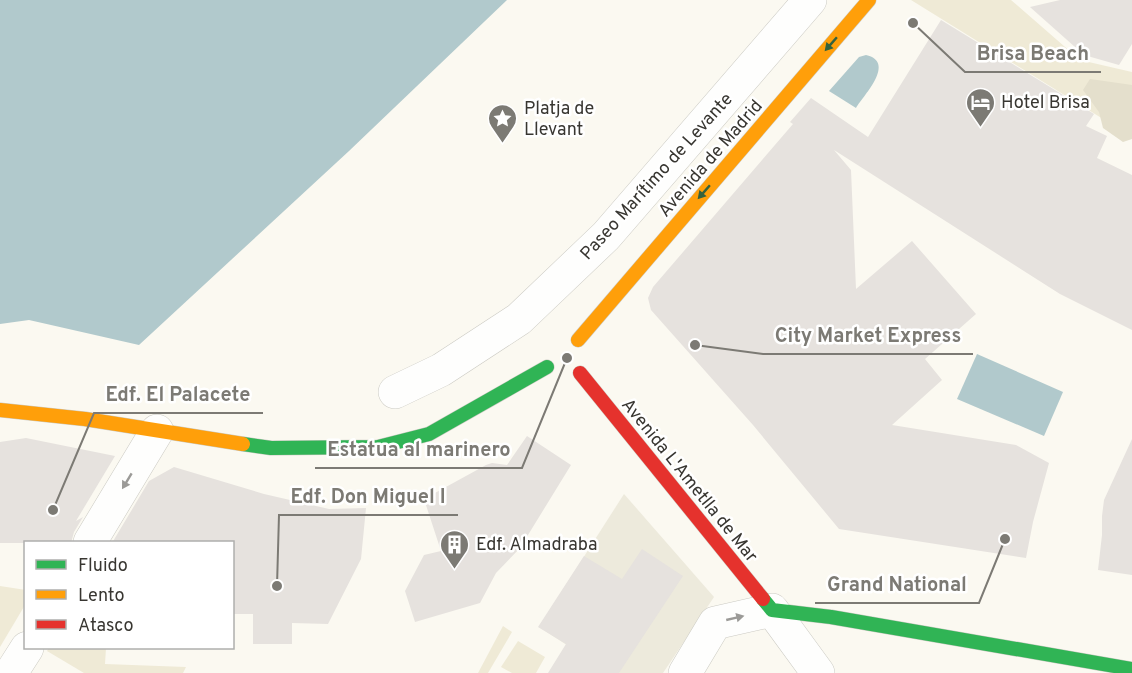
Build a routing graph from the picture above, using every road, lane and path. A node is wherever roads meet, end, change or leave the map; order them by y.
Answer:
1 (810, 0) edge
2 (869, 0) edge
3 (580, 373) junction
4 (395, 392) dead end
5 (0, 410) edge
6 (157, 431) junction
7 (91, 541) edge
8 (772, 610) junction
9 (26, 649) edge
10 (1132, 669) edge
11 (12, 673) edge
12 (685, 673) edge
13 (818, 673) edge

1 - 4 street, Paseo Marítimo de Levante
2 -> 3 street, Avenida de Madrid
3 - 6 street
3 - 8 street, Avenida L'Ametlla de Mar
5 - 6 street
6 -> 7 street
8 - 10 street
12 -> 8 street
8 - 13 street
9 - 11 street

